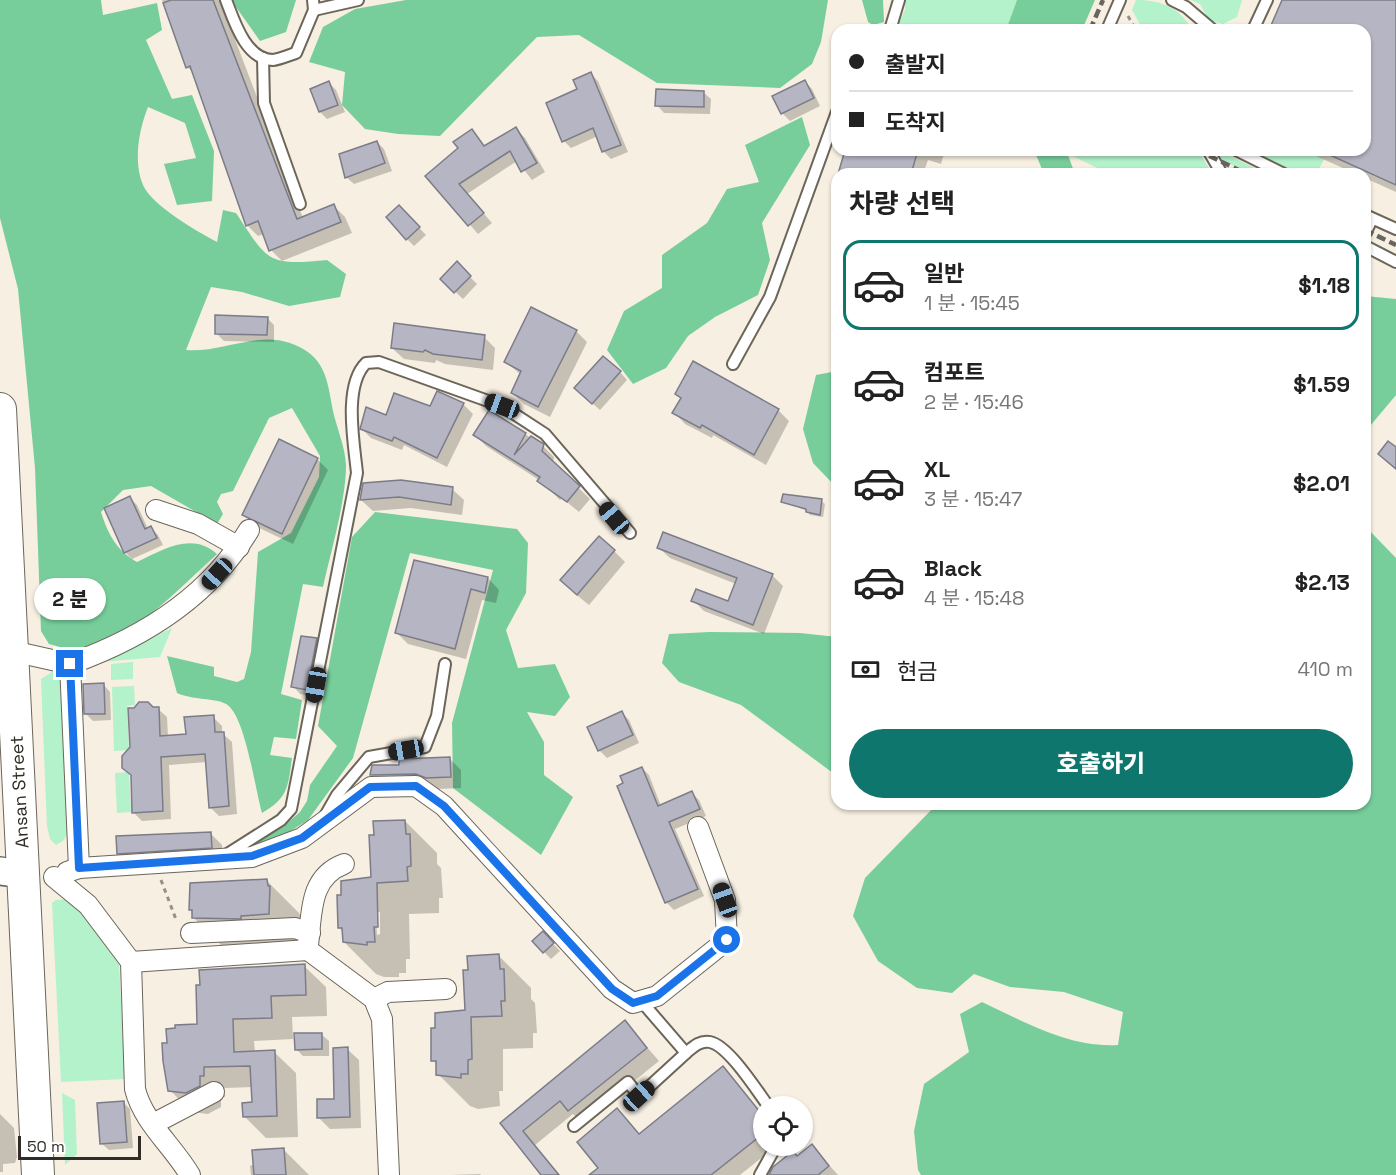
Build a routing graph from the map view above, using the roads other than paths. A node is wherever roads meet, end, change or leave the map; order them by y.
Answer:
1 (226, 0) edge
2 (358, 0) edge
3 (899, 0) edge
4 (1120, 0) edge
5 (1172, 0) edge
6 (1267, 0) edge
7 (314, 5) edge
8 (892, 24) edge
9 (1110, 24) edge
10 (1206, 24) edge
11 (1256, 24) edge
12 (262, 58) junction
13 (831, 129) edge
14 (1248, 156) edge
15 (1272, 168) edge
16 (300, 204) dead end
17 (1371, 218) edge
18 (1396, 229) edge
19 (1371, 249) edge
20 (1396, 262) edge
21 (733, 364) dead end
22 (0, 409) edge
23 (156, 510) dead end
24 (249, 530) dead end
25 (630, 533) dead end
26 (239, 547) junction
27 (12, 651) junction
28 (70, 664) junction
29 (445, 664) dead end
30 (320, 825) junction
31 (698, 827) dead end
32 (220, 858) junction
33 (344, 864) dead end
34 (79, 868) junction
35 (11, 873) edge
36 (54, 877) junction
37 (191, 933) road end
38 (309, 942) junction
39 (131, 962) junction
40 (446, 989) dead end
41 (374, 999) junction
42 (642, 1002) junction
43 (686, 1053) junction
44 (214, 1092) dead end
45 (760, 1096) edge
46 (153, 1124) junction
47 (574, 1126) dead end
48 (770, 1156) edge
49 (38, 1175) edge
50 (190, 1175) edge
51 (389, 1175) edge
52 (760, 1175) edge

1 - 12 lane
2 - 7 lane
3 - 8 lane
4 - 9 lane
5 - 10 lane
6 - 11 lane
7 - 12 lane
12 - 16 lane
13 - 21 lane
14 - 15 lane
17 - 18 lane
19 - 20 lane
22 - 27 main road, Ansan Street
23 - 26 street
24 - 26 street
25 - 32 lane
26 - 28 street
27 - 28 street
27 - 35 main road, Ansan Street
28 - 34 street
29 - 30 lane
30 - 32 street
30 - 42 street
31 - 42 street
32 - 34 street
33 - 38 street
34 - 36 street
35 - 36 street
35 - 49 main road, Ansan Street
36 - 39 street
37 - 38 street
38 - 39 street
38 - 41 street
39 - 46 street
40 - 41 street
41 - 51 street
42 - 43 lane
43 - 45 lane
43 - 47 lane
44 - 46 street
46 - 50 street
48 - 52 lane

